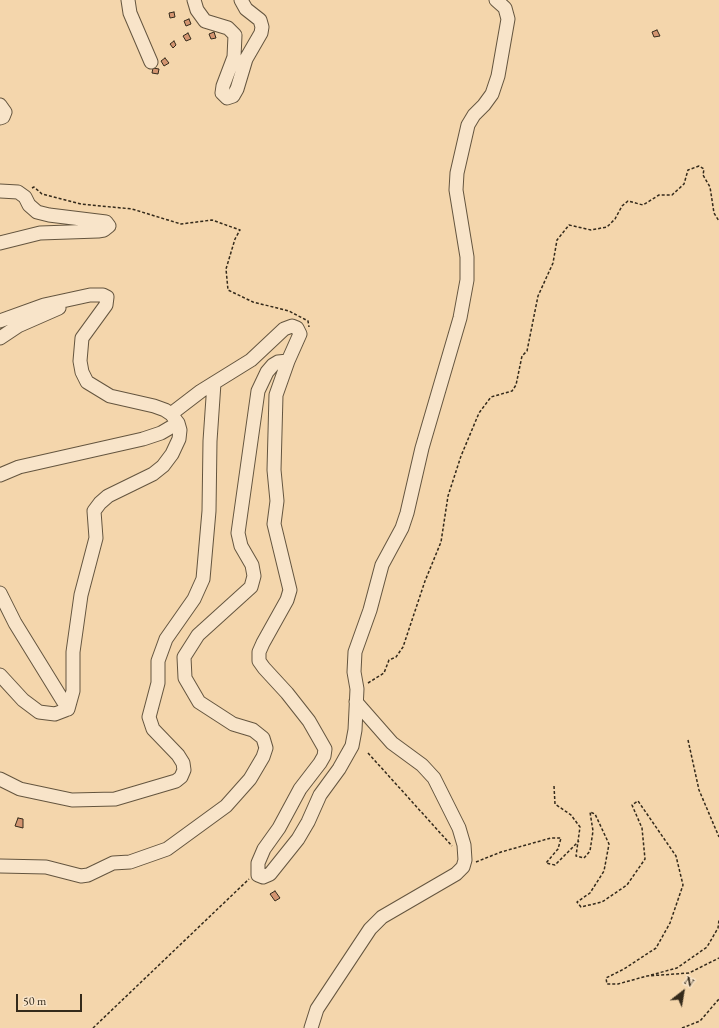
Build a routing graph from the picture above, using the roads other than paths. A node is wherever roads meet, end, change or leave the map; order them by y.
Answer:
1 (128, 0) edge
2 (194, 0) edge
3 (241, 0) edge
4 (496, 0) edge
5 (152, 62) dead end
6 (0, 105) edge
7 (0, 118) edge
8 (0, 191) edge
9 (0, 243) edge
10 (90, 295) junction
11 (0, 321) edge
12 (0, 338) edge
13 (288, 362) junction
14 (214, 383) junction
15 (174, 418) junction
16 (0, 475) edge
17 (0, 593) edge
18 (0, 675) edge
19 (356, 702) junction
20 (68, 709) junction
21 (0, 779) edge
22 (0, 866) edge
23 (310, 1028) edge

1 - 5 street
2 - 3 street
4 - 19 street
6 - 7 street
8 - 9 street
10 - 11 street
10 - 12 street
10 - 15 street
13 - 14 street
13 - 19 street
13 - 22 street
14 - 15 street
14 - 21 street
15 - 16 street
15 - 20 street
17 - 20 street
18 - 20 street
19 - 23 street

